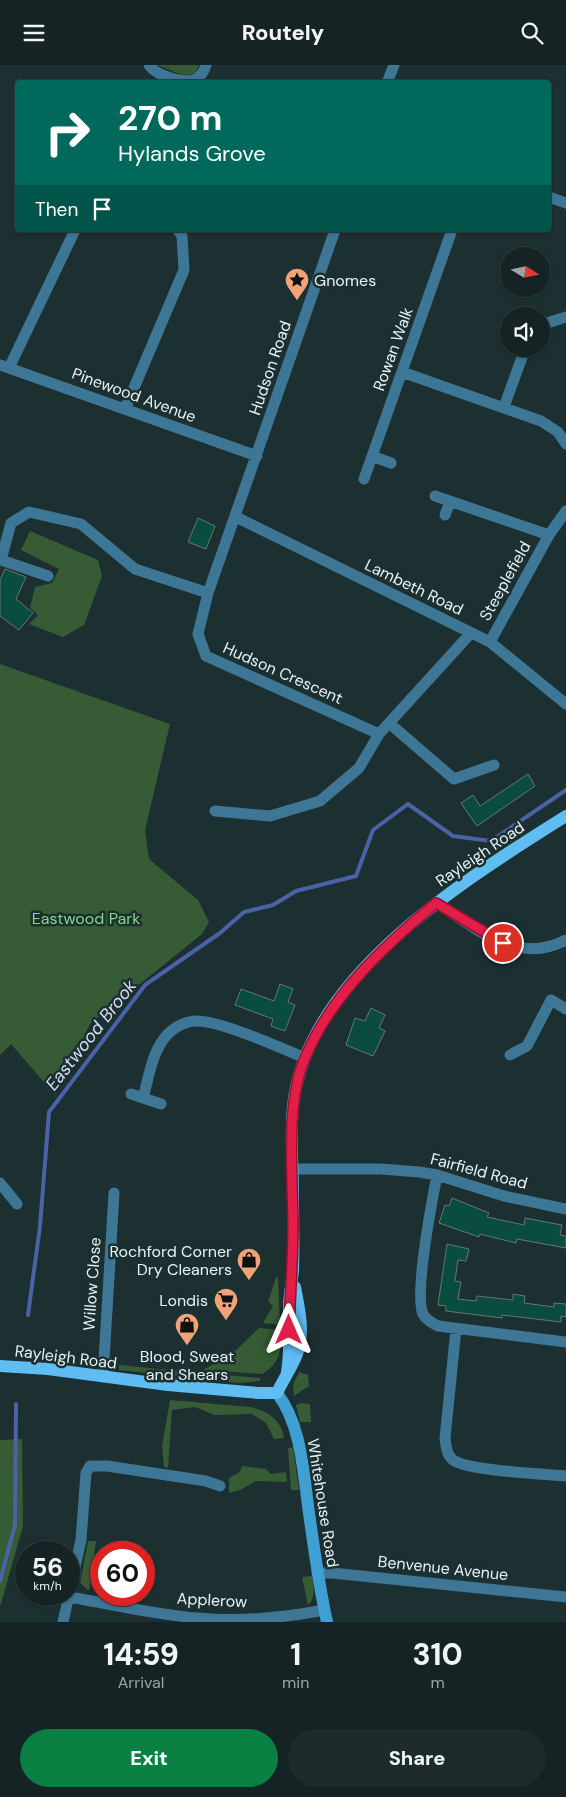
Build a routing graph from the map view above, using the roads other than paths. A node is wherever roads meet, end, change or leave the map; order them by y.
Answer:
1 (148, 65) edge
2 (206, 65) edge
3 (394, 65) edge
4 (177, 80) edge
5 (195, 80) edge
6 (389, 80) edge
7 (551, 198) edge
8 (566, 203) edge
9 (74, 232) edge
10 (179, 232) edge
11 (334, 232) edge
12 (451, 232) edge
13 (566, 317) edge
14 (550, 322) edge
15 (522, 357) edge
16 (4, 367) edge
17 (402, 372) junction
18 (504, 407) junction
19 (126, 409) junction
20 (566, 444) edge
21 (257, 456) junction
22 (372, 456) junction
23 (391, 463) dead end
24 (364, 479) dead end
25 (435, 496) dead end
26 (450, 502) junction
27 (566, 511) edge
28 (445, 515) dead end
29 (236, 517) junction
30 (548, 535) junction
31 (48, 576) dead end
32 (208, 593) junction
33 (471, 633) junction
34 (490, 642) junction
35 (566, 704) edge
36 (389, 723) junction
37 (379, 734) junction
38 (494, 765) dead end
39 (215, 811) dead end
40 (566, 816) edge
41 (436, 903) junction
42 (566, 940) edge
43 (566, 1009) edge
44 (510, 1055) dead end
45 (305, 1058) junction
46 (131, 1094) dead end
47 (143, 1098) junction
48 (161, 1104) dead end
49 (293, 1169) junction
50 (437, 1175) junction
51 (2, 1185) edge
52 (114, 1193) dead end
53 (17, 1204) dead end
54 (566, 1209) edge
55 (456, 1329) junction
56 (566, 1342) edge
57 (0, 1366) edge
58 (103, 1377) junction
59 (277, 1393) junction
60 (566, 1476) edge
61 (220, 1486) dead end
62 (80, 1545) edge
63 (317, 1573) junction
64 (566, 1597) edge
65 (80, 1599) edge
66 (67, 1606) edge
67 (326, 1616) edge
68 (175, 1619) edge
69 (63, 1622) edge

1 - 4 street
2 - 5 street
3 - 6 street
7 - 8 street
9 - 16 street
10 - 19 street
11 - 21 street, Hudson Road
12 - 17 street, Rowan Walk
13 - 14 street
15 - 18 street
16 - 19 street, Pinewood Avenue
17 - 18 street
17 - 22 street, Rowan Walk
18 - 20 street
19 - 21 street, Pinewood Avenue
21 - 29 street, Hudson Road
22 - 23 street
22 - 24 street, Rowan Walk
25 - 26 street, Steeplefield
26 - 28 street
26 - 30 street, Steeplefield
27 - 30 street, Steeplefield
29 - 32 street, Hudson Crescent
29 - 33 street, Lambeth Road
30 - 34 street, Steeplefield
31 - 32 street
32 - 37 street, Hudson Crescent
33 - 34 street, Lambeth Road
33 - 36 street
34 - 35 street, Lambeth Road
36 - 37 street
36 - 38 street
37 - 39 street
40 - 41 main road, Rayleigh Road
41 - 42 street
41 - 45 main road, Rayleigh Road
43 - 44 street
45 - 47 street
45 - 49 main road, Rayleigh Road
46 - 47 street
47 - 48 street
49 - 50 street, Fairfield Road
49 - 59 main road, Rayleigh Road
50 - 54 street, Fairfield Road
50 - 55 street
51 - 53 street
52 - 58 street, Willow Close
55 - 56 street
55 - 60 street
57 - 58 main road, Rayleigh Road
58 - 59 main road, Rayleigh Road
59 - 63 street, Whitehouse Road
61 - 62 street
63 - 64 street, Benvenue Avenue
63 - 67 street, Whitehouse Road
65 - 68 street, Applerow
66 - 69 street
67 - 68 street, Applerow

